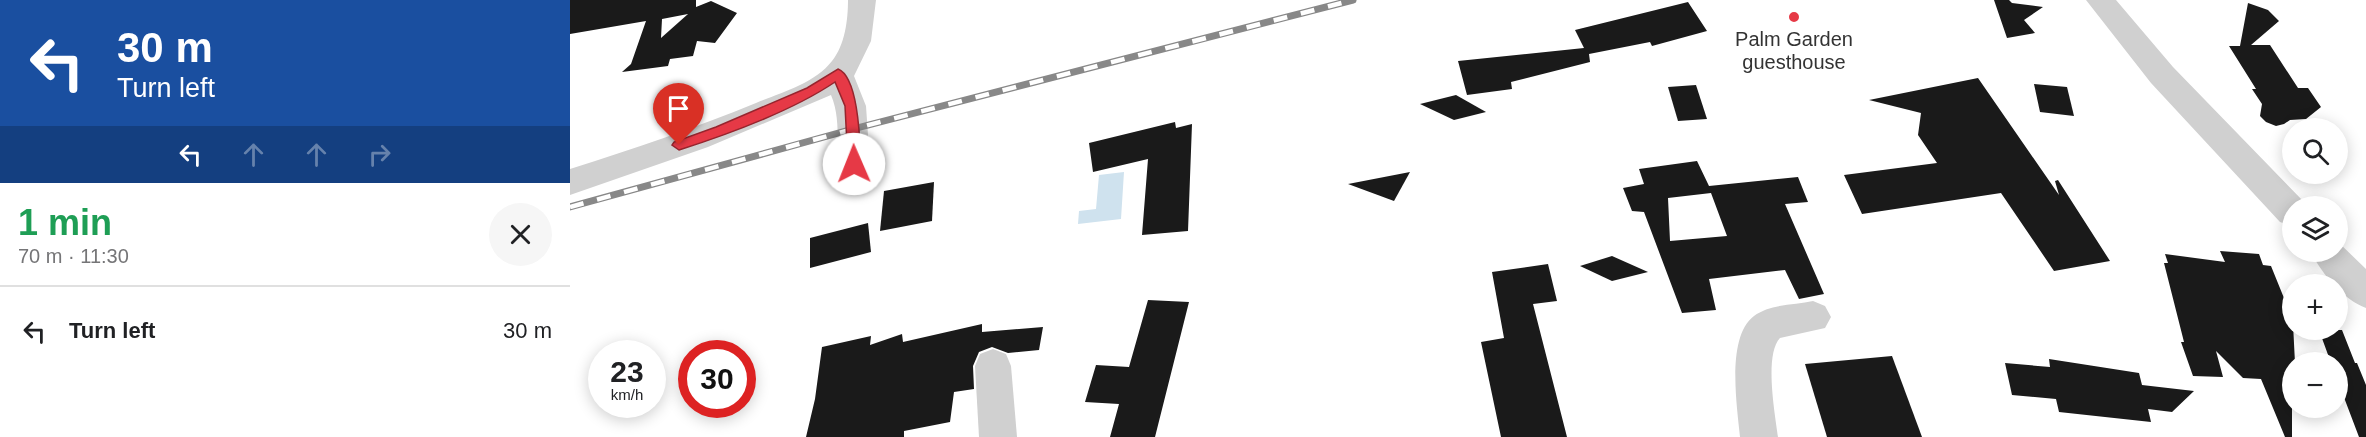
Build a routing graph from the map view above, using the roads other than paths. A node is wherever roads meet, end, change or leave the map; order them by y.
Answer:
1 (862, 0) edge
2 (2100, 0) edge
3 (838, 74) junction
4 (859, 178) dead end
5 (570, 182) edge
6 (2282, 201) edge
7 (2337, 262) edge
8 (2366, 293) edge
9 (1813, 317) dead end
10 (993, 366) dead end
11 (998, 437) edge
12 (1759, 437) edge

1 - 3 street
2 - 6 street
3 - 4 street
3 - 5 street
7 - 8 street
9 - 12 street
10 - 11 street

